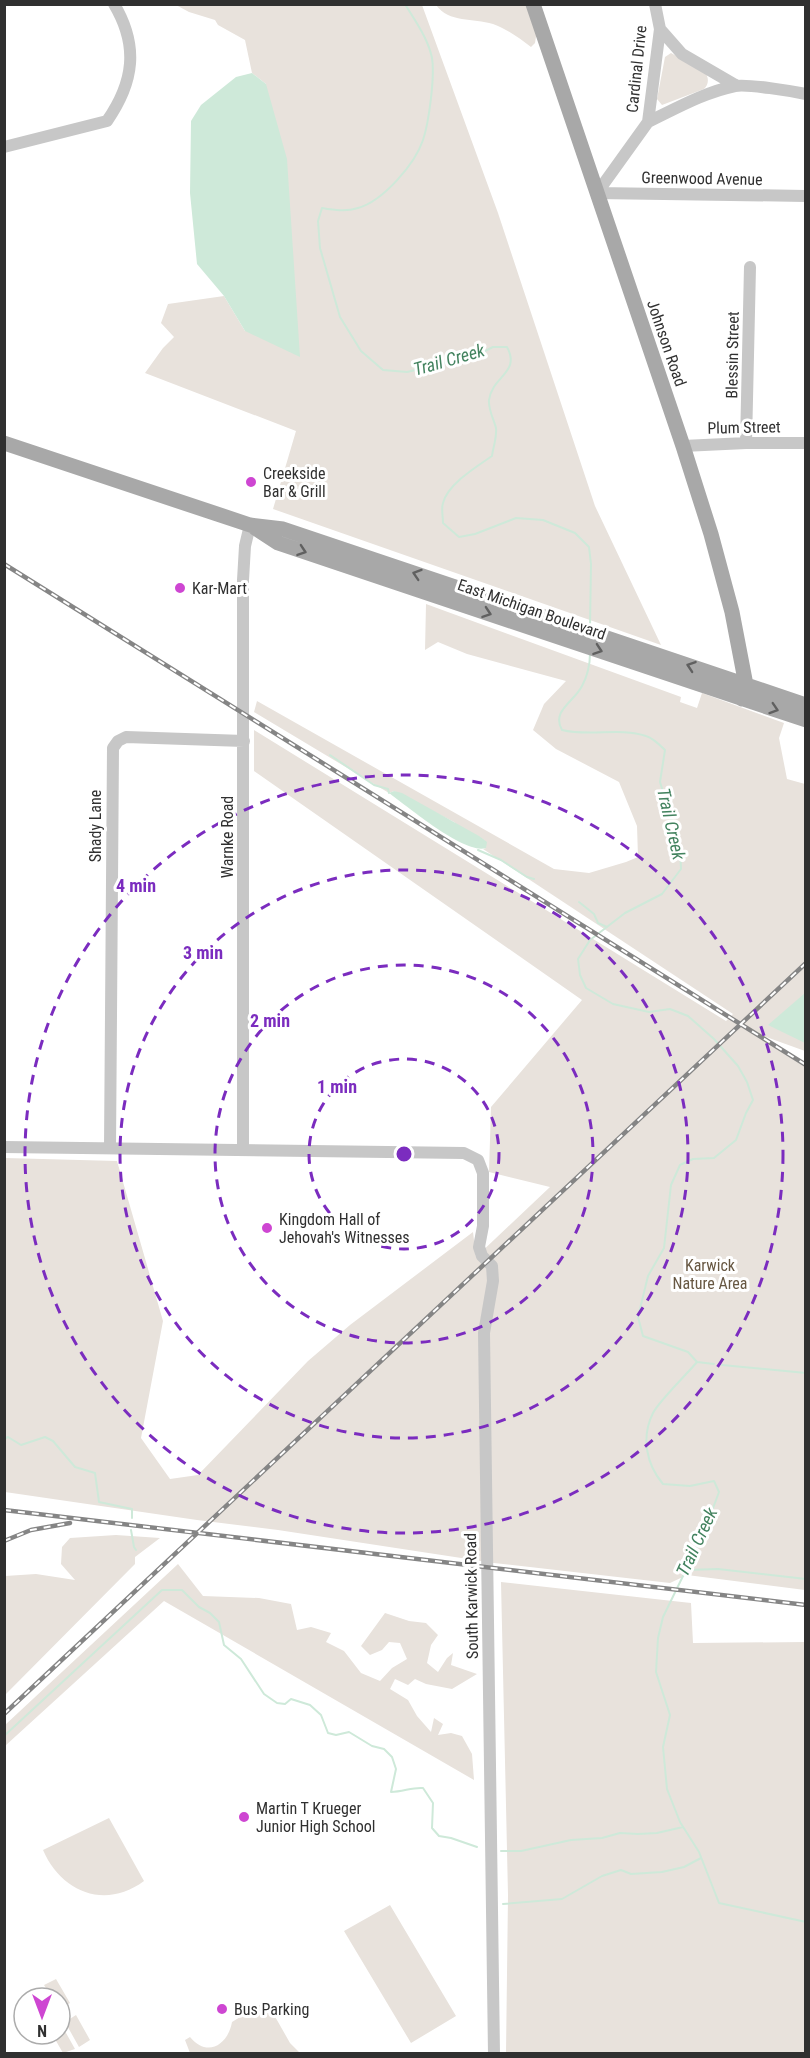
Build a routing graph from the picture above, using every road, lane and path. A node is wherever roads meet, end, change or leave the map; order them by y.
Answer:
1 (114, 4) edge
2 (533, 4) edge
3 (655, 4) edge
4 (660, 29) junction
5 (737, 86) junction
6 (806, 94) edge
7 (648, 122) junction
8 (4, 147) edge
9 (597, 193) junction
10 (806, 196) edge
11 (750, 267) dead end
12 (4, 443) edge
13 (746, 443) junction
14 (806, 443) edge
15 (683, 446) junction
16 (250, 525) junction
17 (744, 692) junction
18 (806, 705) edge
19 (806, 720) edge
20 (244, 741) junction
21 (4, 1147) edge
22 (110, 1148) junction
23 (243, 1150) junction
24 (494, 2054) edge

1 - 8 street
2 - 9 main road, Johnson Road
3 - 4 street, Cardinal Drive
4 - 5 street
4 - 7 street, Cardinal Drive
5 - 6 street
5 - 7 street
7 - 9 street, Cardinal Drive
9 - 10 street, Greenwood Avenue
9 - 15 main road, Johnson Road
11 - 13 street, Blessin Street
12 - 16 main road, East Michigan Boulevard
13 - 14 street, Plum Street
13 - 15 street, Plum Street
15 - 17 main road, Johnson Road
17 -> 16 main road, East Michigan Boulevard
16 -> 17 main road, East Michigan Boulevard
16 - 20 street, Warnke Road
17 - 18 main road, East Michigan Boulevard
17 -> 19 main road, East Michigan Boulevard
20 - 22 street, Shady Lane
20 - 23 street, Warnke Road
21 - 22 street
22 - 23 street
23 - 24 street, South Karwick Road

